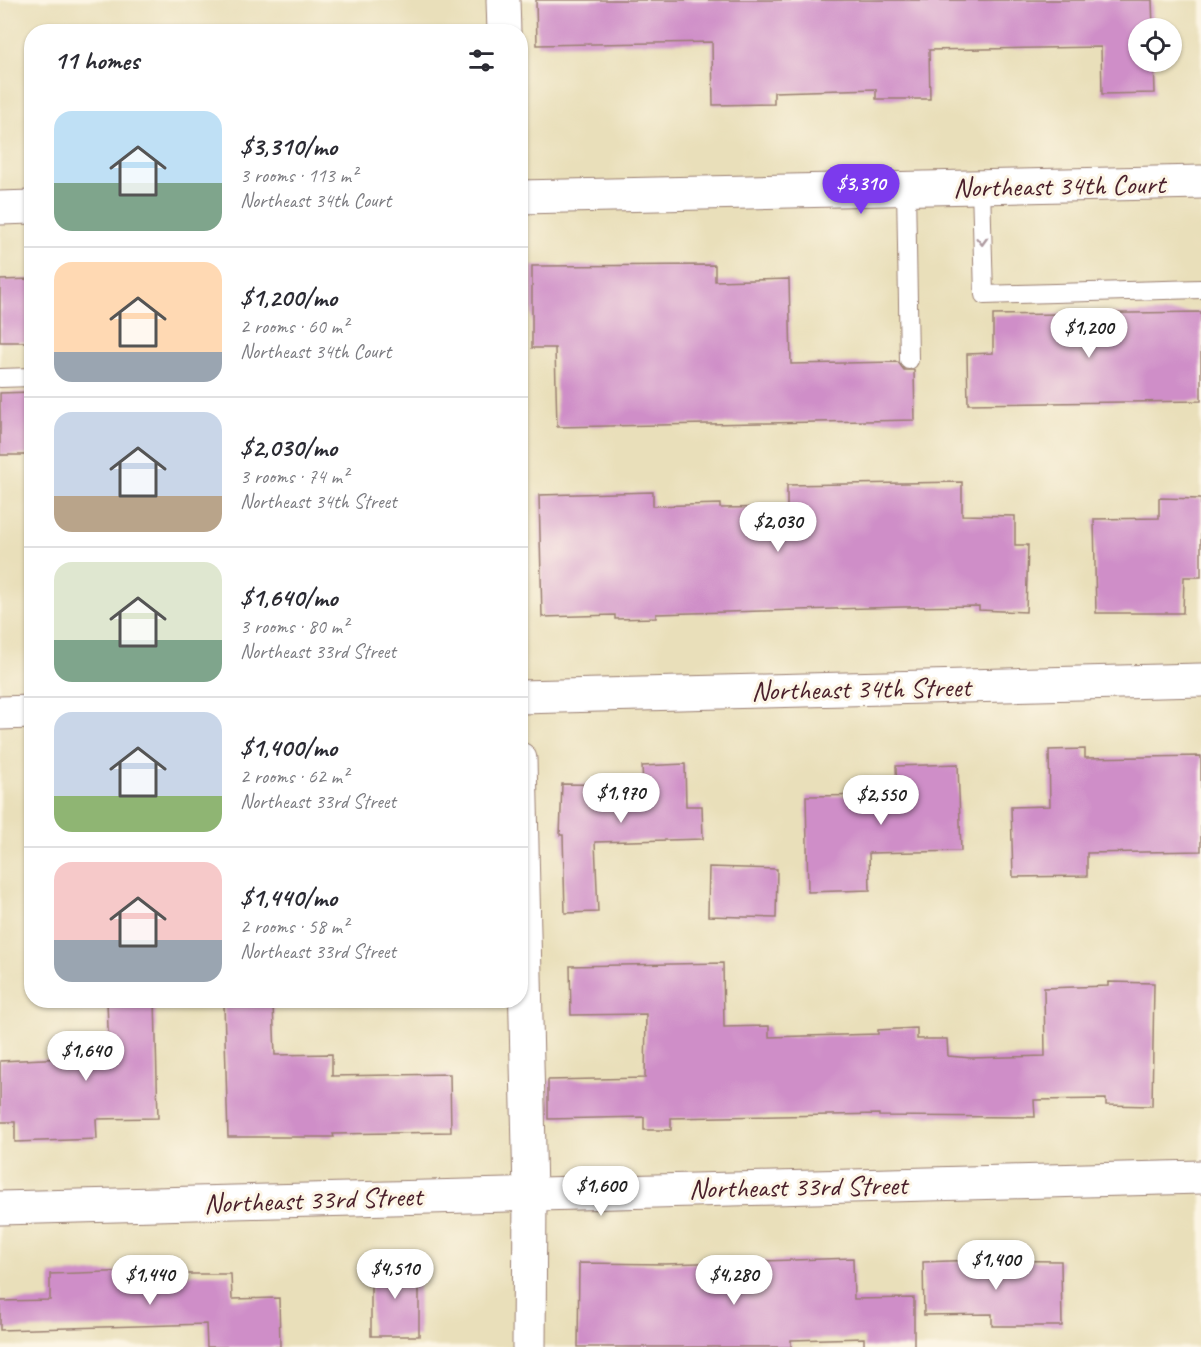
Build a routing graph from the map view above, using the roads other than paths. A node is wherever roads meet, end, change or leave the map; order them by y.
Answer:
1 (503, 0) edge
2 (504, 24) edge
3 (1201, 182) edge
4 (981, 187) junction
5 (906, 188) junction
6 (528, 197) edge
7 (24, 207) edge
8 (0, 208) edge
9 (1201, 289) edge
10 (909, 360) dead end
11 (24, 377) edge
12 (0, 378) edge
13 (1201, 680) edge
14 (528, 697) edge
15 (24, 712) edge
16 (0, 713) edge
17 (526, 1008) edge
18 (1201, 1177) edge
19 (530, 1193) junction
20 (0, 1208) edge
21 (530, 1347) edge

1 - 2 street
3 - 4 street, Northeast 34th Court
4 - 5 street, Northeast 34th Court
4 -> 9 lane
5 - 6 street, Northeast 34th Court
5 - 10 lane
7 - 8 street
11 - 12 lane
13 - 14 street, Northeast 34th Street
15 - 16 street
17 - 19 street
18 - 19 street, Northeast 33rd Street
19 - 20 street, Northeast 33rd Street
19 - 21 street

